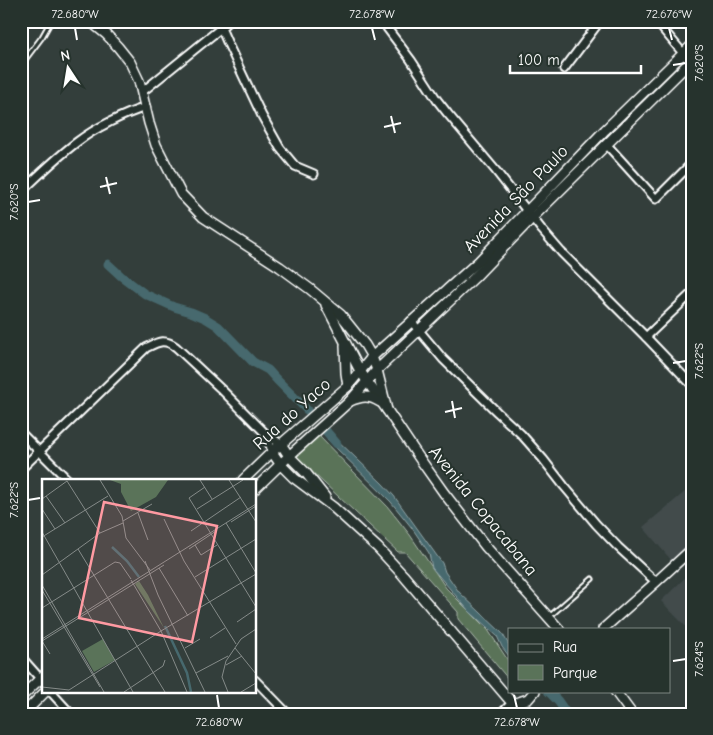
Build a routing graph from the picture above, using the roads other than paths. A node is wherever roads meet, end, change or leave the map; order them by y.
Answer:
1 (52, 21) edge
2 (90, 21) edge
3 (228, 21) edge
4 (600, 21) edge
5 (656, 21) edge
6 (221, 28) junction
7 (387, 28) dead end
8 (692, 44) edge
9 (682, 54) junction
10 (691, 62) edge
11 (21, 65) edge
12 (564, 69) dead end
13 (142, 92) junction
14 (146, 107) junction
15 (605, 130) junction
16 (610, 142) junction
17 (692, 163) edge
18 (314, 174) dead end
19 (21, 192) edge
20 (530, 215) junction
21 (471, 275) junction
22 (692, 293) edge
23 (325, 303) junction
24 (411, 321) junction
25 (419, 330) junction
26 (646, 337) junction
27 (361, 340) junction
28 (344, 342) junction
29 (387, 344) junction
30 (372, 357) junction
31 (377, 370) junction
32 (360, 371) junction
33 (367, 380) junction
34 (692, 385) edge
35 (348, 386) junction
36 (350, 401) junction
37 (386, 407) junction
38 (21, 434) edge
39 (267, 435) junction
40 (281, 444) junction
41 (40, 452) junction
42 (272, 452) junction
43 (289, 456) junction
44 (280, 465) junction
45 (21, 469) edge
46 (67, 479) edge
47 (244, 479) edge
48 (256, 488) edge
49 (333, 507) junction
50 (692, 549) edge
51 (592, 579) dead end
52 (656, 582) junction
53 (549, 617) junction
54 (558, 628) edge
55 (604, 628) edge
56 (21, 657) edge
57 (42, 678) edge
58 (42, 680) edge
59 (256, 681) edge
60 (45, 692) edge
61 (51, 692) edge
62 (534, 692) edge
63 (616, 692) edge
64 (21, 697) edge
65 (528, 699) junction
66 (513, 704) junction
67 (23, 714) edge
68 (71, 714) edge
69 (288, 714) edge
70 (503, 714) edge
71 (522, 714) edge
72 (632, 714) edge

1 - 11 lane
2 - 13 street, Avenida Copacabana
3 - 6 street
4 - 12 street
5 - 9 street
6 - 13 street
6 - 18 street
7 - 20 street
8 - 9 street, Avenida São Paulo
9 - 10 street
9 - 15 street, Avenida São Paulo
10 - 16 street, Avenida São Paulo
13 - 14 street, Avenida Copacabana
14 - 19 street
14 - 23 street, Avenida Copacabana
15 - 16 street
15 - 20 street, Avenida São Paulo
16 - 17 street
16 - 20 street, Avenida São Paulo
20 - 21 street, Avenida São Paulo
20 - 26 street
21 - 24 street, Avenida São Paulo
21 - 25 street, Avenida São Paulo
22 - 26 street
23 - 27 street, Avenida Copacabana
23 - 28 street, Avenida Copacabana
24 - 25 street
24 - 29 street, Avenida São Paulo
25 - 31 street, Avenida São Paulo
25 - 52 street
26 - 34 street
27 - 29 street
27 - 30 street, Avenida Copacabana
28 - 32 street, Avenida Copacabana
28 - 35 street
29 - 30 street, Avenida São Paulo
30 - 31 street, Avenida Copacabana
30 - 32 street, Avenida São Paulo
31 - 33 street, Avenida São Paulo
31 - 37 street, Avenida Copacabana
32 - 33 street, Avenida Copacabana
32 - 35 street, Rua do Yaco
33 - 36 street, Rua do Yaco
33 - 37 street, Avenida Copacabana
35 - 40 street, Rua do Yaco
36 - 37 street
36 - 43 street, Rua do Yaco
37 - 53 street, Avenida Copacabana
38 - 41 street
39 - 40 street
39 - 41 street
39 - 42 street
40 - 42 street, Rua do Yaco
40 - 43 street
41 - 45 street
41 - 46 street
42 - 44 street
42 - 47 street, Rua do Yaco
43 - 44 street, Rua do Yaco
43 - 49 street
44 - 48 street, Rua do Yaco
44 - 49 street
49 - 66 street
50 - 52 street
51 - 53 lane
52 - 55 street
53 - 54 street, Avenida Copacabana
56 - 57 street
58 - 64 street
59 - 69 street
60 - 67 street
61 - 68 street
62 - 65 street
63 - 72 street
65 - 66 street
65 - 71 street
66 - 70 main road
66 - 71 main road

